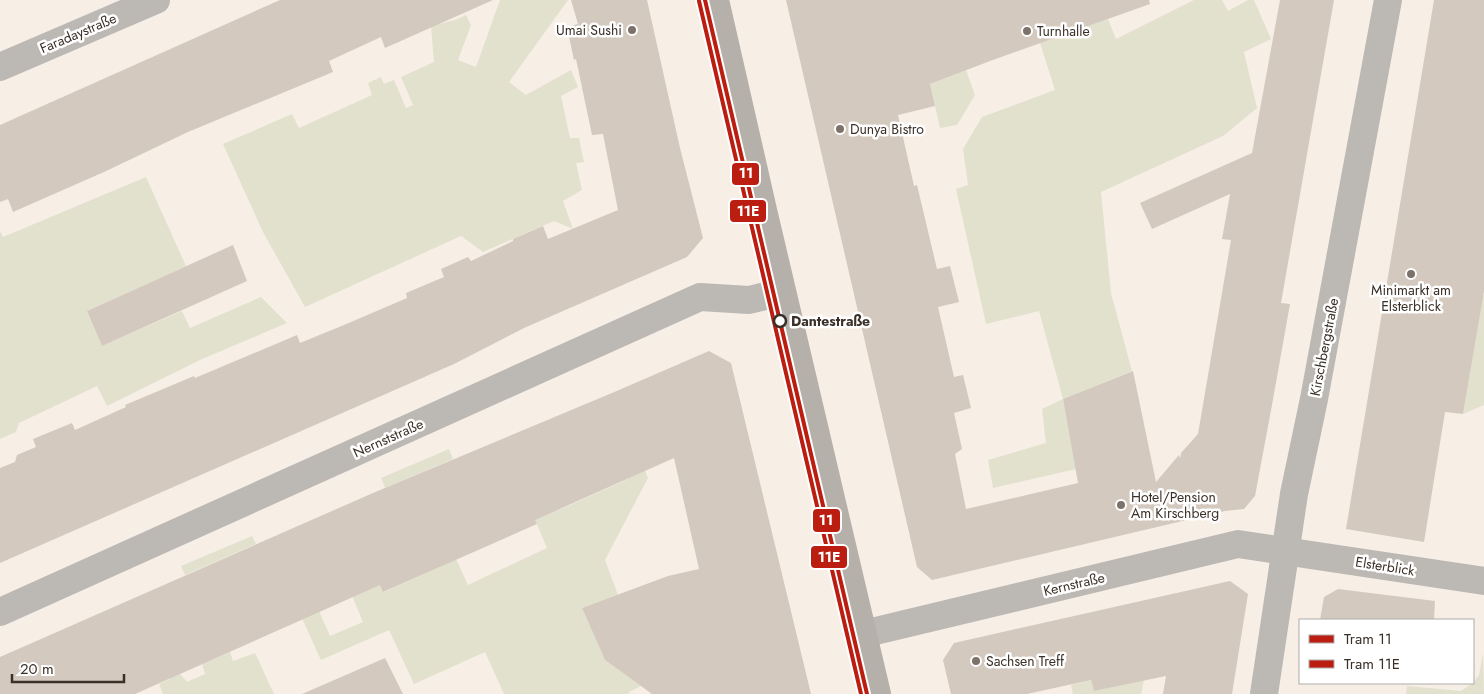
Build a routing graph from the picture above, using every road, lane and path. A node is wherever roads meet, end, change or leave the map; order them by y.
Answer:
1 (156, 0) edge
2 (715, 0) edge
3 (1388, 0) edge
4 (0, 66) edge
5 (782, 292) junction
6 (1287, 551) junction
7 (1484, 581) edge
8 (0, 612) edge
9 (863, 634) junction
10 (877, 694) edge
11 (1264, 694) edge

1 - 4 street, Faradaystraße
2 - 5 main road
3 - 6 street, Kirschbergstraße
5 - 8 street, Nernststraße
5 - 9 main road
6 - 7 street, Elsterblick
6 - 9 street, Kernstraße
6 - 11 street, Kirschbergstraße
9 - 10 main road

